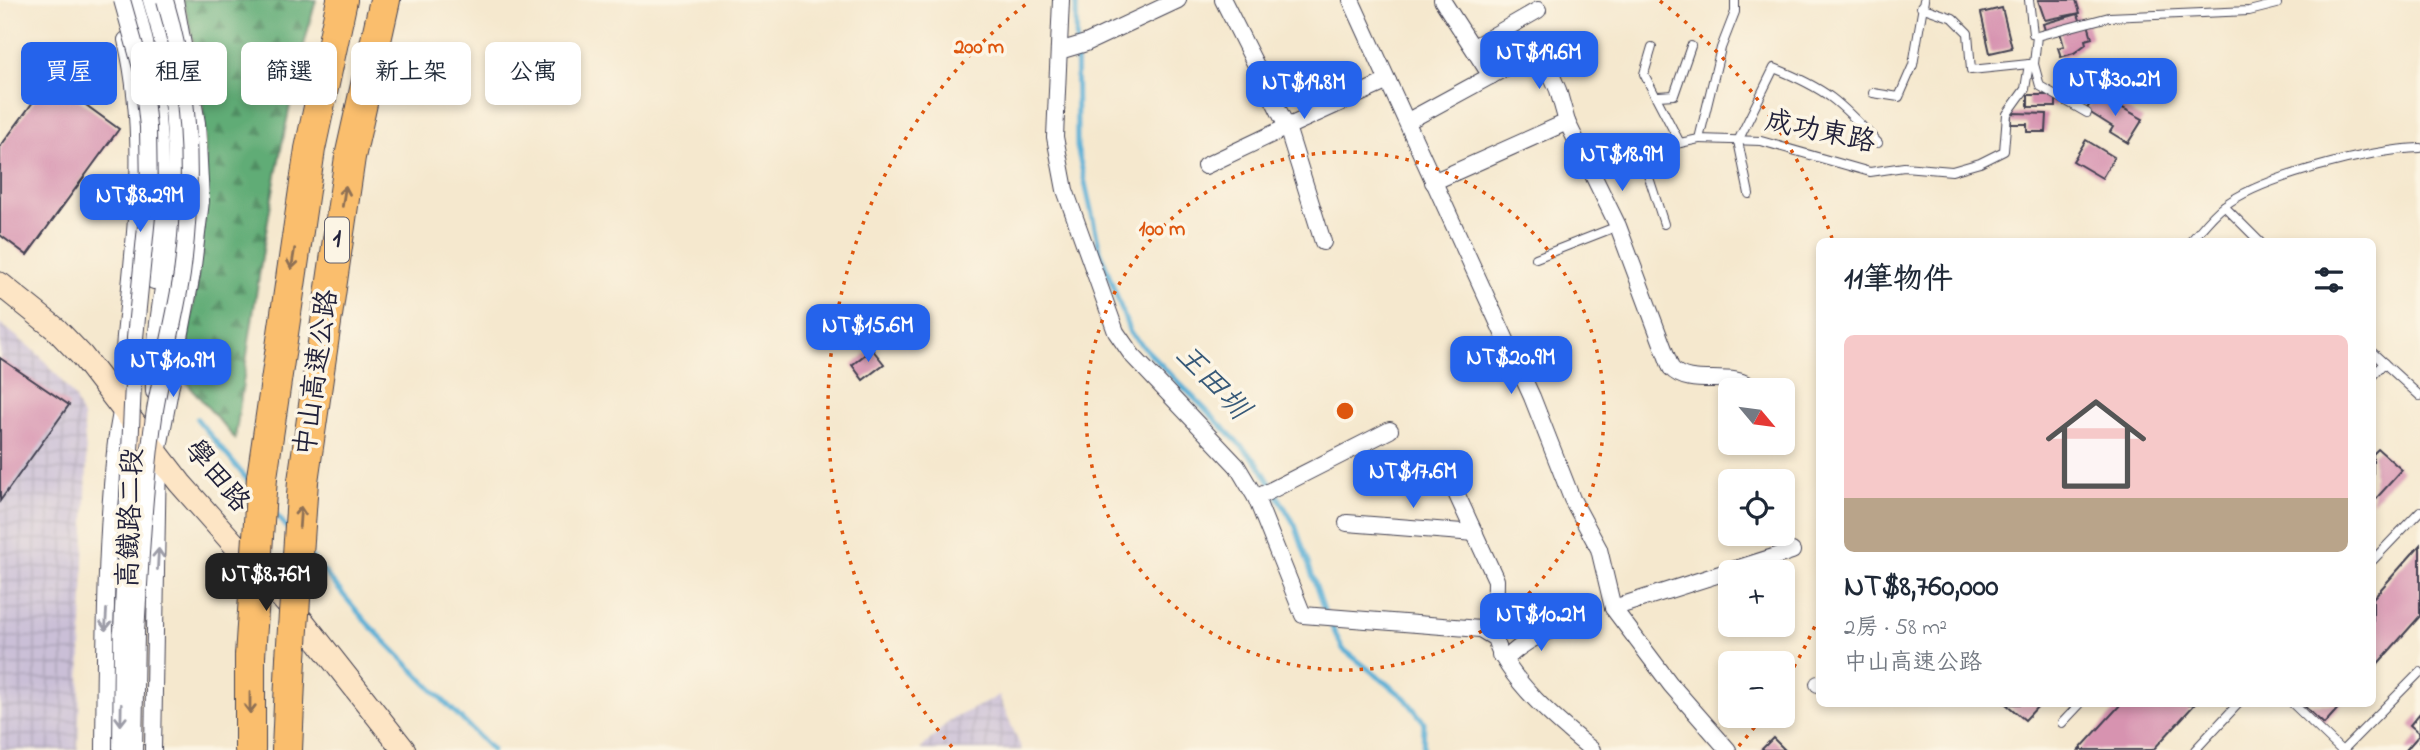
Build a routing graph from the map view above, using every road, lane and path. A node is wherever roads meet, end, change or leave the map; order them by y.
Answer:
1 (115, 0) edge
2 (122, 0) edge
3 (135, 0) edge
4 (151, 0) edge
5 (165, 0) edge
6 (175, 0) edge
7 (342, 0) edge
8 (385, 0) edge
9 (1061, 0) edge
10 (1178, 0) edge
11 (1223, 0) edge
12 (1351, 0) edge
13 (1442, 0) edge
14 (1735, 0) edge
15 (2029, 0) edge
16 (2276, 0) edge
17 (1923, 4) edge
18 (1538, 10) dead end
19 (2037, 36) junction
20 (1691, 46) dead end
21 (1474, 47) junction
22 (1653, 47) dead end
23 (1059, 51) junction
24 (2032, 64) junction
25 (1491, 76) junction
26 (1388, 81) junction
27 (1873, 93) dead end
28 (1658, 96) junction
29 (2087, 113) dead end
30 (1408, 121) junction
31 (1567, 122) junction
32 (167, 124) junction
33 (1287, 127) junction
34 (1699, 139) junction
35 (1738, 141) junction
36 (1681, 143) junction
37 (1878, 143) dead end
38 (2420, 148) edge
39 (1205, 166) dead end
40 (1433, 182) junction
41 (1749, 194) dead end
42 (2224, 205) junction
43 (1664, 224) dead end
44 (1618, 226) junction
45 (2194, 238) edge
46 (2256, 238) edge
47 (1323, 242) dead end
48 (1536, 258) dead end
49 (0, 284) edge
50 (2376, 356) edge
51 (2384, 363) junction
52 (2376, 372) edge
53 (1718, 380) edge
54 (2420, 396) edge
55 (122, 405) junction
56 (1390, 430) dead end
57 (158, 453) junction
58 (1446, 471) dead end
59 (1255, 498) junction
60 (2420, 511) edge
61 (1347, 523) dead end
62 (1475, 533) junction
63 (1792, 551) dead end
64 (2376, 557) edge
65 (1613, 608) junction
66 (1571, 617) dead end
67 (129, 632) junction
68 (1495, 638) junction
69 (1500, 655) junction
70 (2420, 671) edge
71 (2077, 707) edge
72 (2235, 707) edge
73 (2296, 707) edge
74 (2062, 723) dead end
75 (104, 750) edge
76 (121, 750) edge
77 (134, 750) edge
78 (153, 750) edge
79 (250, 750) edge
80 (286, 750) edge
81 (404, 750) edge
82 (1592, 750) edge
83 (1728, 750) edge
84 (2195, 750) edge
85 (2342, 750) edge

1 - 55 street, 高鐵路二段
2 - 67 street, bridge
3 - 32 street
4 - 32 street
5 - 67 street, bridge
6 - 57 street, 高鐵路二段
7 -> 79 highway, 中山高速公路 / 1, bridge
80 -> 8 highway, 中山高速公路 / 1, bridge
9 - 23 street
10 - 23 street
11 - 33 street
12 - 26 street
13 - 21 street
14 - 34 lane
15 - 19 lane, 成功東路
16 - 19 lane
17 - 24 lane, 成功東路
17 - 27 lane, 成功東路
18 - 21 street
19 - 24 lane, 成功東路
20 - 28 lane
21 - 25 street
22 - 28 lane
23 - 59 street
24 - 29 lane
24 - 35 lane, 成功東路
25 - 30 street
25 - 31 street
26 - 30 street
26 - 33 street
28 - 36 lane
30 - 40 street
31 - 40 street
31 - 44 street
32 - 55 street
32 - 57 street
33 - 39 street
33 - 47 street
34 - 35 lane, 成功東路
34 - 36 lane, 成功東路
35 - 37 lane, 成功東路
35 - 41 lane, 成功東路
36 - 43 lane, 成功東路
38 - 42 lane
40 - 65 street
42 - 45 lane
42 - 46 lane
44 - 48 lane
44 - 53 street
49 - 55 main road, 學田路
50 - 51 lane
51 - 52 lane
51 - 54 lane
55 - 57 main road, 學田路
55 -> 75 street, 高鐵路二段
56 - 59 street
78 -> 57 street, 高鐵路二段
57 - 81 main road, 學田路
58 - 62 street
59 - 68 street
60 - 64 lane
61 - 62 street
62 - 68 street
63 - 65 street
65 - 83 street
66 - 69 street
67 -> 76 street
67 - 77 street
68 - 69 street
69 - 82 street
70 - 85 lane
71 - 74 lane
72 - 84 lane
73 - 85 lane

